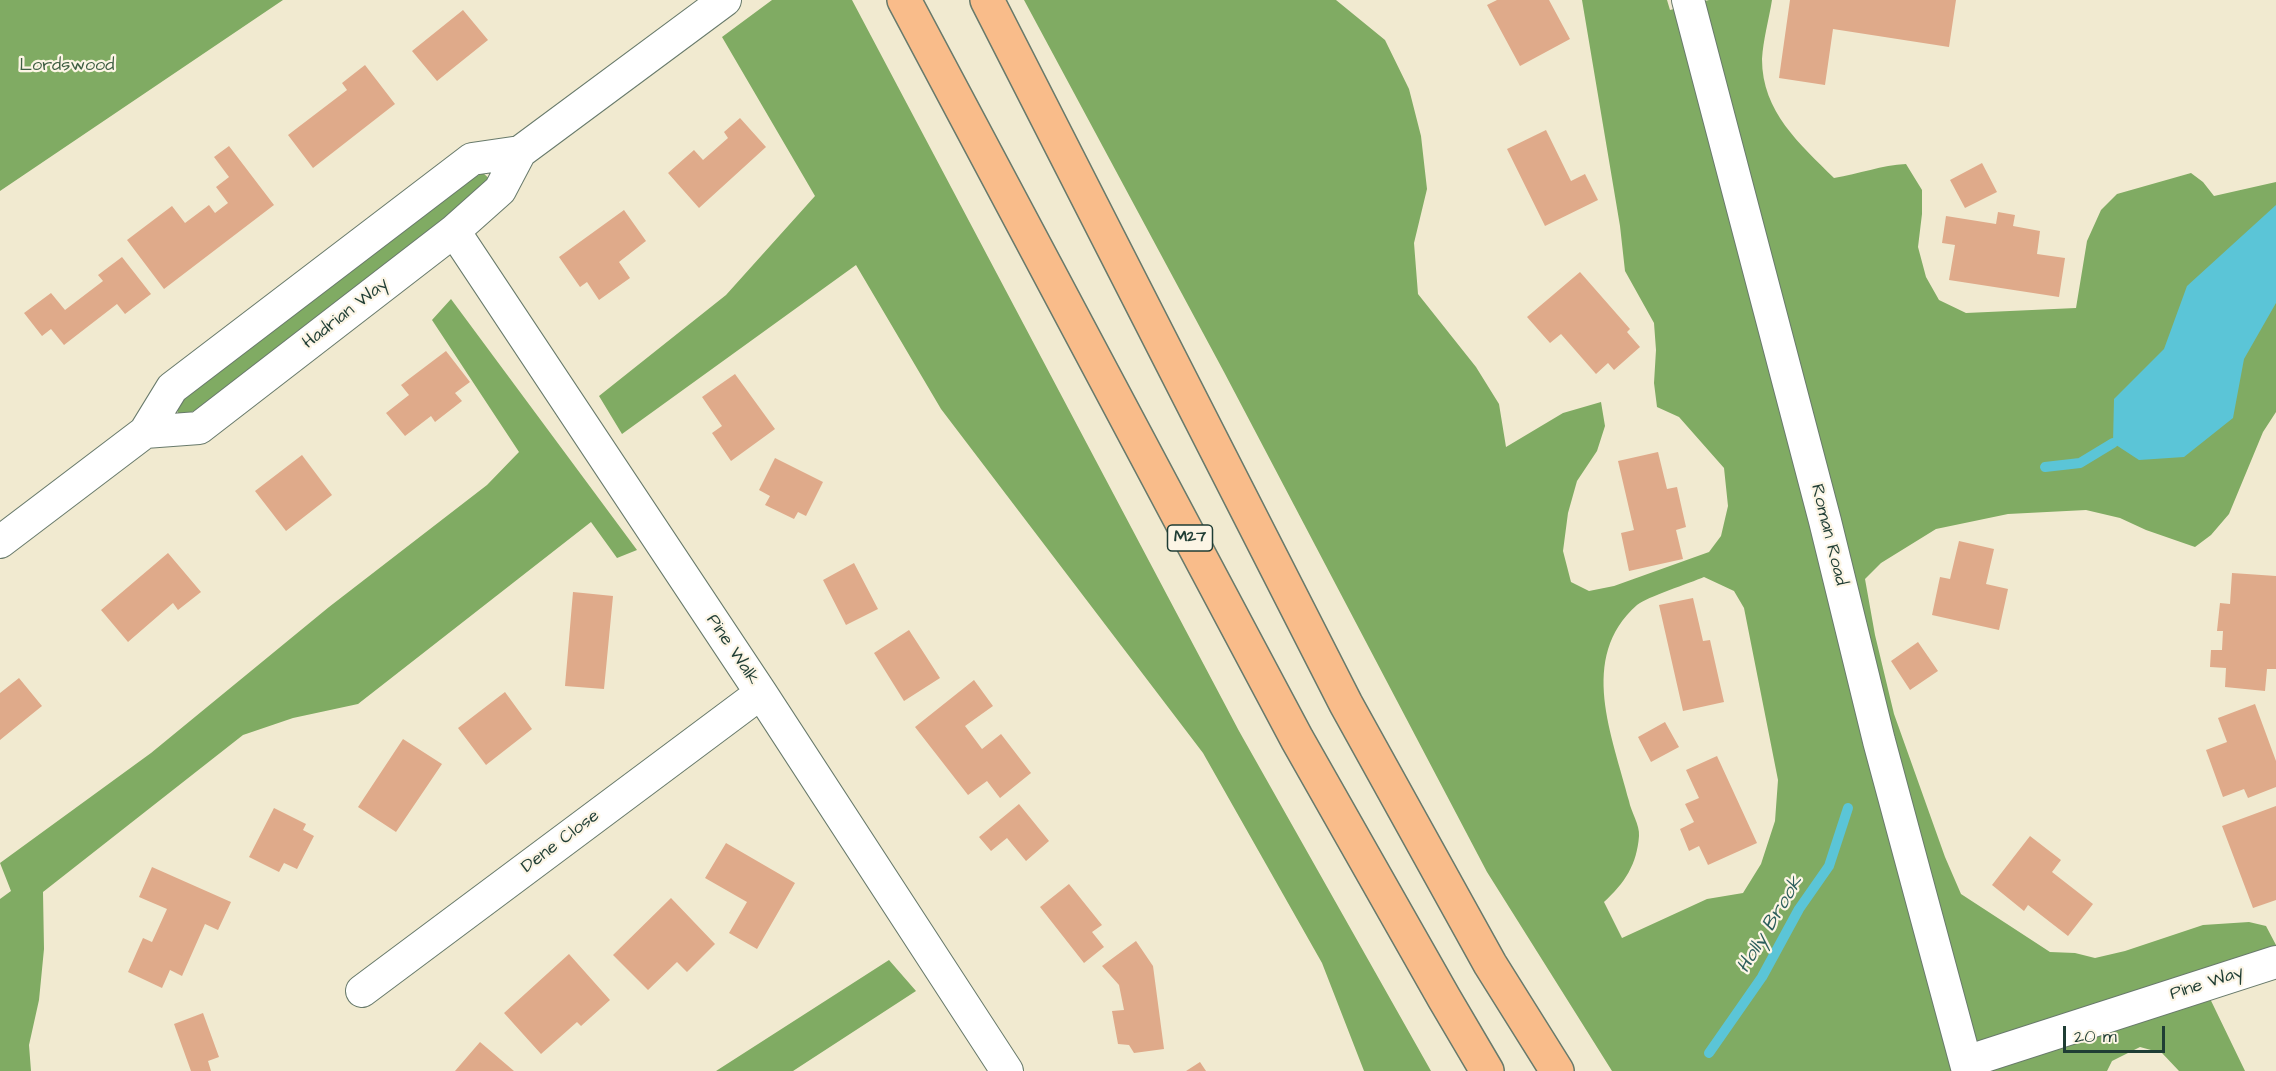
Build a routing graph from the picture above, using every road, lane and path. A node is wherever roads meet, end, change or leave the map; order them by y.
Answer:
1 (725, 0) edge
2 (903, 0) edge
3 (987, 0) edge
4 (1688, 0) edge
5 (520, 152) junction
6 (454, 231) junction
7 (145, 432) junction
8 (0, 542) edge
9 (761, 693) junction
10 (2276, 962) edge
11 (362, 992) dead end
12 (1967, 1067) edge
13 (1007, 1071) edge
14 (1487, 1071) edge
15 (1557, 1071) edge

1 - 5 street, Hadrian Way
2 - 14 highway, M27
3 - 15 highway
4 - 12 street, Roman Road
5 - 6 street, Hadrian Way
5 - 7 street, Hadrian Way
6 - 7 street, Hadrian Way
6 - 9 street, Pine Walk
7 - 8 street, Hadrian Way
9 - 11 street, Dene Close
9 - 13 street, Pine Walk
10 - 12 street, Pine Way

